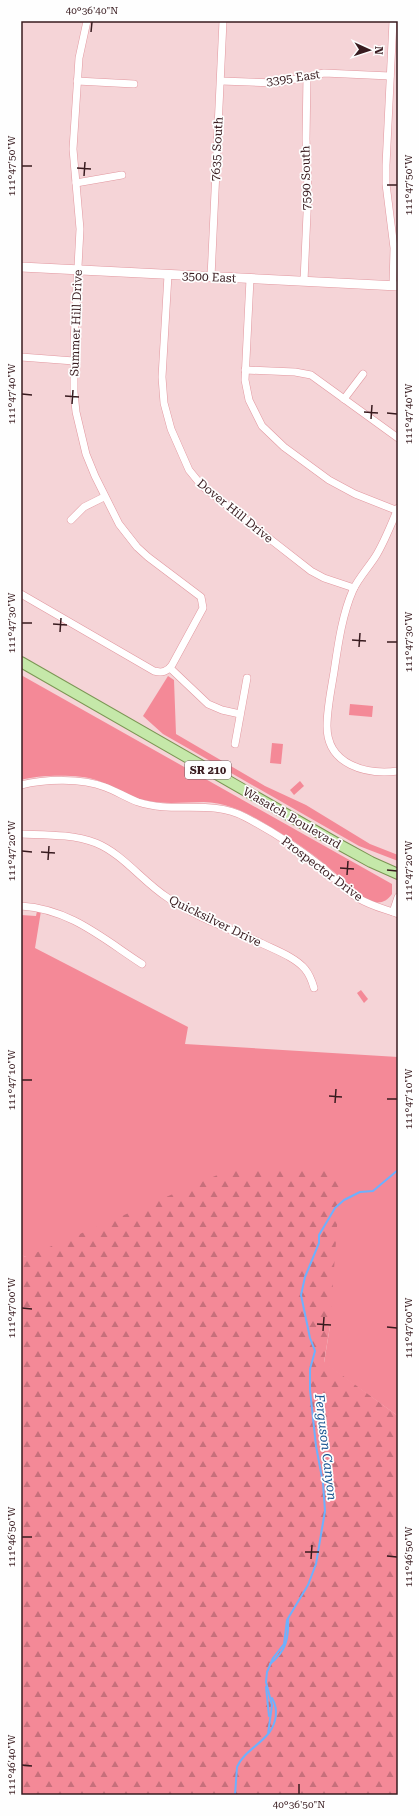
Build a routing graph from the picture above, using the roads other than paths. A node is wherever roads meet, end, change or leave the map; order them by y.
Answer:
1 (87, 21) edge
2 (223, 21) edge
3 (393, 21) edge
4 (307, 76) junction
5 (390, 76) junction
6 (77, 81) junction
7 (220, 81) junction
8 (134, 84) dead end
9 (122, 175) dead end
10 (76, 183) junction
11 (21, 267) edge
12 (78, 270) junction
13 (168, 275) junction
14 (211, 277) junction
15 (250, 278) junction
16 (304, 281) junction
17 (395, 286) edge
18 (21, 358) edge
19 (74, 360) junction
20 (245, 370) junction
21 (363, 374) dead end
22 (344, 399) junction
23 (398, 438) edge
24 (104, 497) junction
25 (398, 510) edge
26 (71, 520) dead end
27 (354, 588) junction
28 (21, 594) edge
29 (21, 662) edge
30 (167, 670) junction
31 (247, 678) dead end
32 (240, 714) junction
33 (235, 744) dead end
34 (398, 771) edge
35 (21, 785) edge
36 (21, 834) edge
37 (398, 874) edge
38 (398, 897) edge
39 (21, 906) edge
40 (396, 913) edge
41 (142, 964) dead end
42 (314, 988) dead end

1 - 6 street, Summer Hill Drive
2 - 7 street, 7635 South
3 - 5 street
4 - 5 street, 3395 East
4 - 7 street, 3395 East
4 - 16 street, 7590 South
5 - 17 street
6 - 8 street
6 - 10 street, Summer Hill Drive
7 - 14 street, 7635 South
9 - 10 street
10 - 12 street, Summer Hill Drive
11 - 12 street, 3500 East
12 - 13 street, 3500 East
12 - 19 street, Summer Hill Drive
13 - 14 street, 3500 East
13 - 27 street, Dover Hill Drive
14 - 15 street, 3500 East
15 - 16 street, 3500 East
15 - 20 street
16 - 17 street, 3500 East
18 - 19 street
19 - 24 street, Summer Hill Drive
20 - 22 street
20 - 25 street
21 - 22 street
22 - 23 street
24 - 26 street
24 - 30 street, Summer Hill Drive
25 - 27 street
27 - 34 street
28 - 30 street
29 - 37 main road, Wasatch Boulevard / SR 210
30 - 32 street
31 - 32 street
32 - 33 street
35 - 40 street, Prospector Drive
36 - 42 street, Quicksilver Drive
38 - 40 street, Prospector Drive
39 - 41 street

